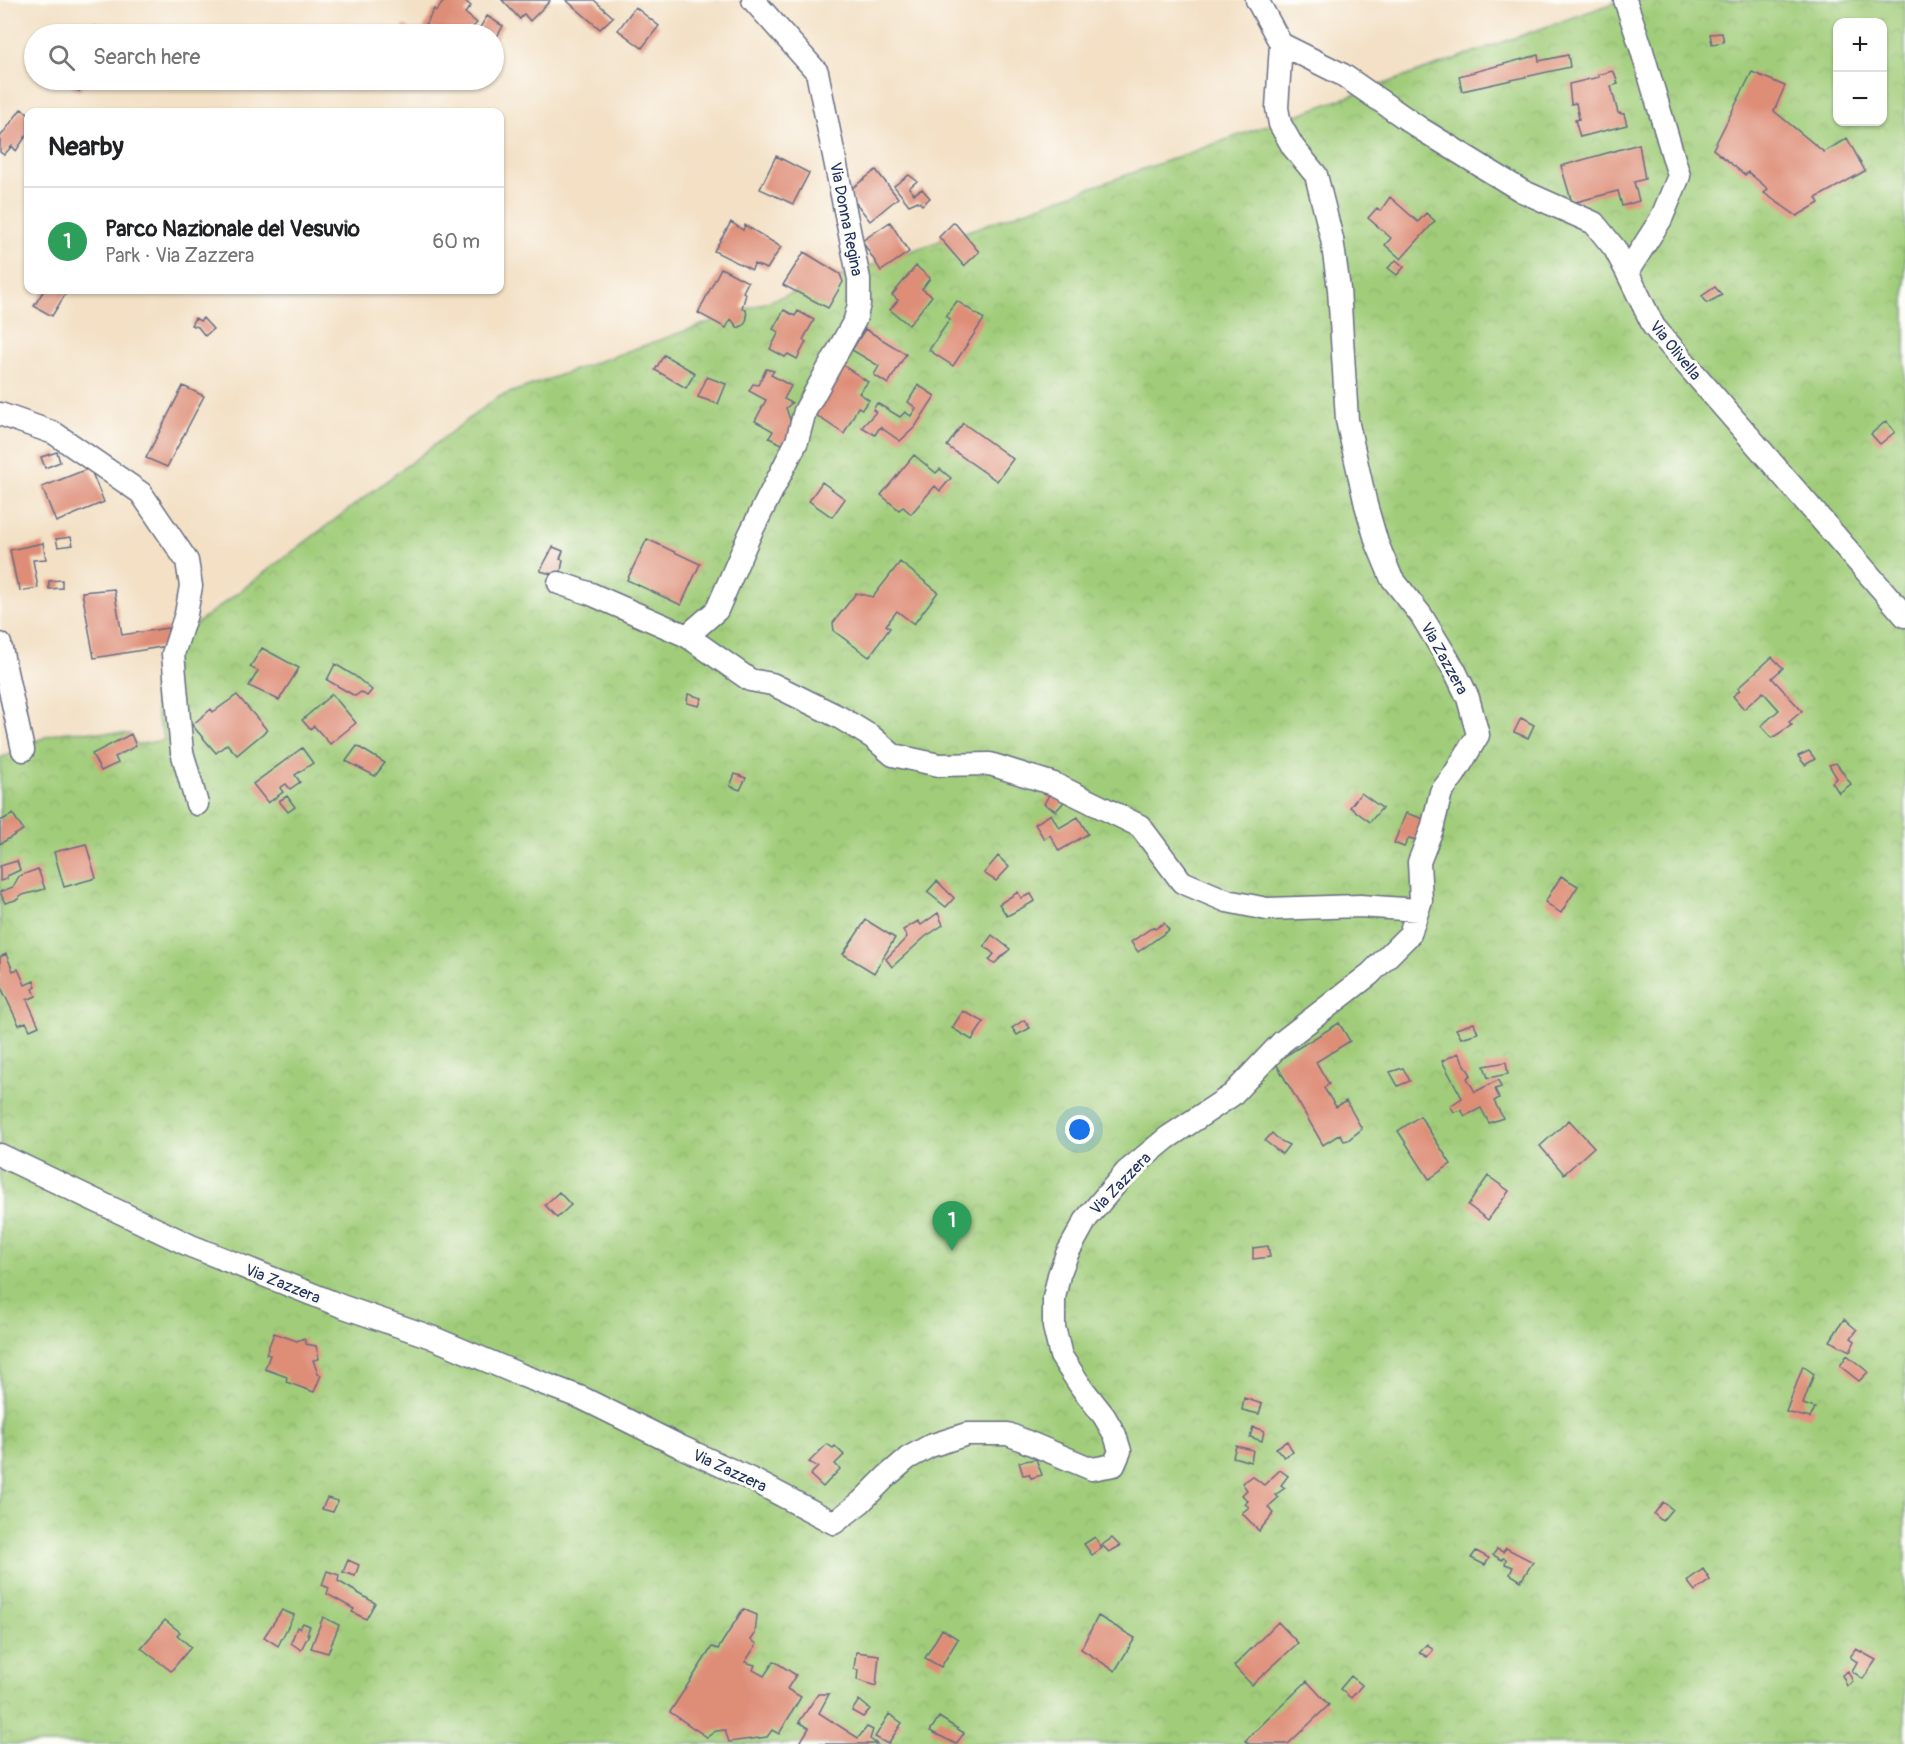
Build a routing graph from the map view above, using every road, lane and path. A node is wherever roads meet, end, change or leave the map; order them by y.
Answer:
1 (753, 0) edge
2 (1257, 0) edge
3 (1625, 0) edge
4 (1281, 44) junction
5 (1627, 272) junction
6 (0, 414) edge
7 (559, 584) dead end
8 (1905, 616) edge
9 (687, 636) junction
10 (0, 644) edge
11 (23, 750) dead end
12 (197, 804) dead end
13 (1419, 910) junction
14 (0, 1155) edge

1 - 9 street, Via Donna Regina
2 - 4 street
3 - 5 street
4 - 5 street, Via Olivella
4 - 13 street, Via Zazzera
5 - 8 street, Via Olivella
6 - 12 street
7 - 9 street
9 - 13 street
10 - 11 street
13 - 14 street, Via Zazzera

